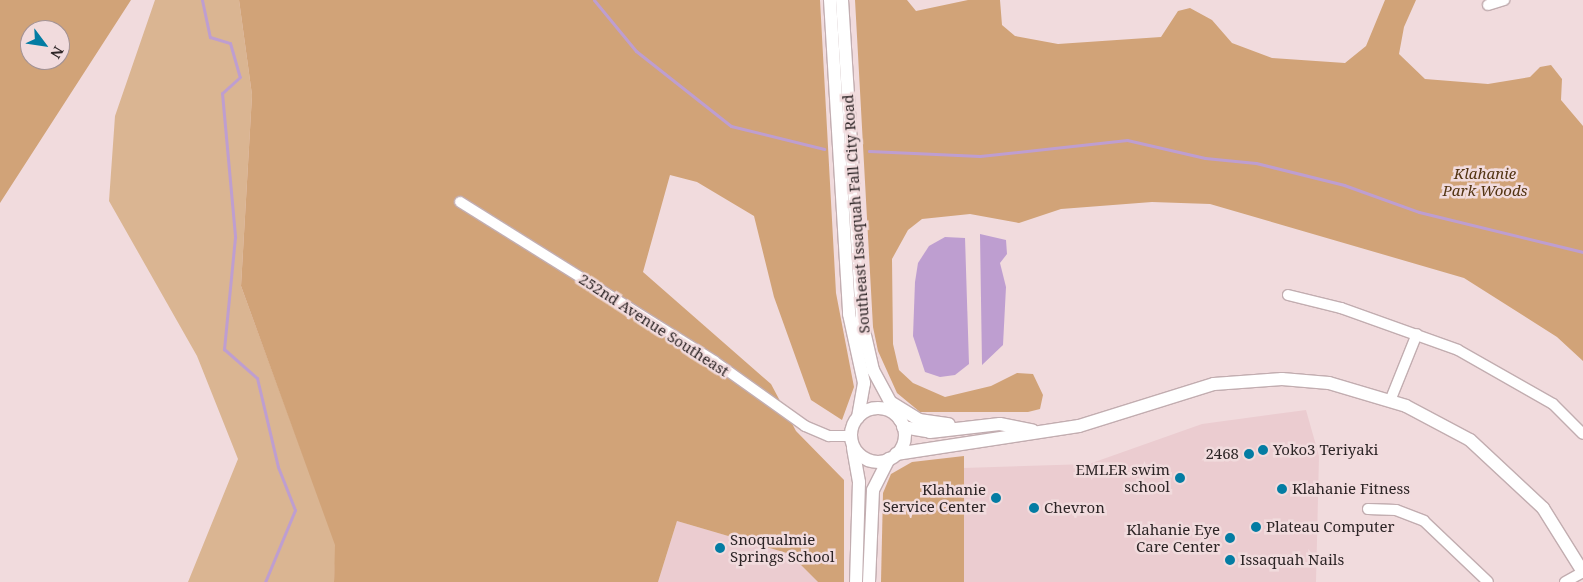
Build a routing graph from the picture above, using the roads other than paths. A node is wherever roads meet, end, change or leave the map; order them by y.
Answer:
1 (830, 0) edge
2 (842, 0) edge
3 (1504, 0) edge
4 (1488, 6) dead end
5 (839, 45) junction
6 (460, 202) dead end
7 (849, 228) junction
8 (1288, 295) dead end
9 (1417, 334) junction
10 (888, 400) junction
11 (1390, 401) junction
12 (858, 417) junction
13 (902, 423) junction
14 (980, 424) junction
15 (1037, 430) junction
16 (1583, 434) edge
17 (852, 440) junction
18 (892, 457) junction
19 (1368, 509) dead end
20 (1583, 572) edge
21 (856, 582) edge
22 (869, 582) edge
23 (1488, 582) edge
24 (1564, 582) edge

1 - 5 street, Southeast Issaquah Fall City Road
2 - 5 street, Southeast Issaquah Fall City Road
3 - 4 street
5 - 7 street, Southeast Issaquah Fall City Road
6 - 17 street, 252nd Avenue Southeast
7 - 10 street, Southeast Issaquah Fall City Road
7 - 12 street, Southeast Issaquah Fall City Road
8 - 9 street
9 - 11 street
9 - 16 street
10 - 13 street, Southeast Issaquah Fall City Road
10 - 14 street
11 - 15 street
11 - 20 street
12 - 13 street
12 - 17 street
13 - 14 street
13 - 18 street
14 - 15 street
15 - 18 street
17 - 18 street
17 - 21 street
18 - 22 street
19 - 23 street
20 - 24 street

